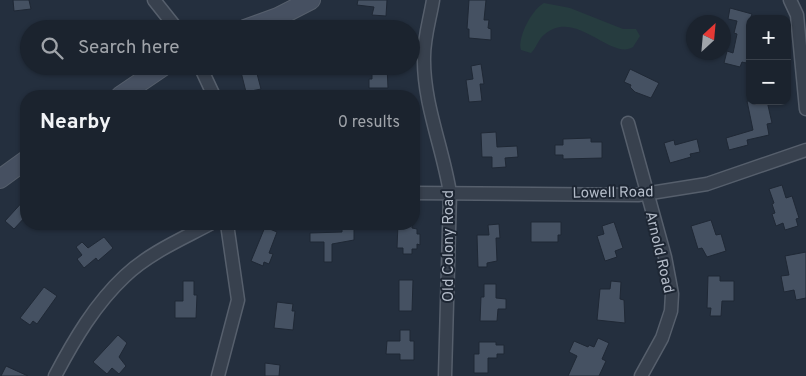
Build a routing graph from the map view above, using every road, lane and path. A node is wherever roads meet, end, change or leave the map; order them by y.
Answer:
1 (154, 0) edge
2 (311, 0) edge
3 (433, 0) edge
4 (790, 0) edge
5 (170, 20) edge
6 (270, 20) edge
7 (151, 75) edge
8 (204, 75) edge
9 (129, 90) edge
10 (211, 90) edge
11 (806, 108) edge
12 (628, 123) dead end
13 (806, 150) edge
14 (20, 165) edge
15 (0, 180) edge
16 (420, 193) edge
17 (450, 193) junction
18 (647, 194) junction
19 (199, 230) edge
20 (228, 230) edge
21 (55, 376) edge
22 (218, 376) edge
23 (445, 376) edge
24 (641, 376) edge

1 - 5 street
2 - 6 street
3 - 17 street, Old Colony Road
4 - 11 street
7 - 9 street
8 - 10 street
12 - 18 street, Arnold Road
13 - 18 street, Lowell Road
14 - 15 street
16 - 17 street, Lowell Road
17 - 18 street, Lowell Road
17 - 23 street, Old Colony Road
18 - 24 street, Arnold Road
19 - 21 street
20 - 22 street

